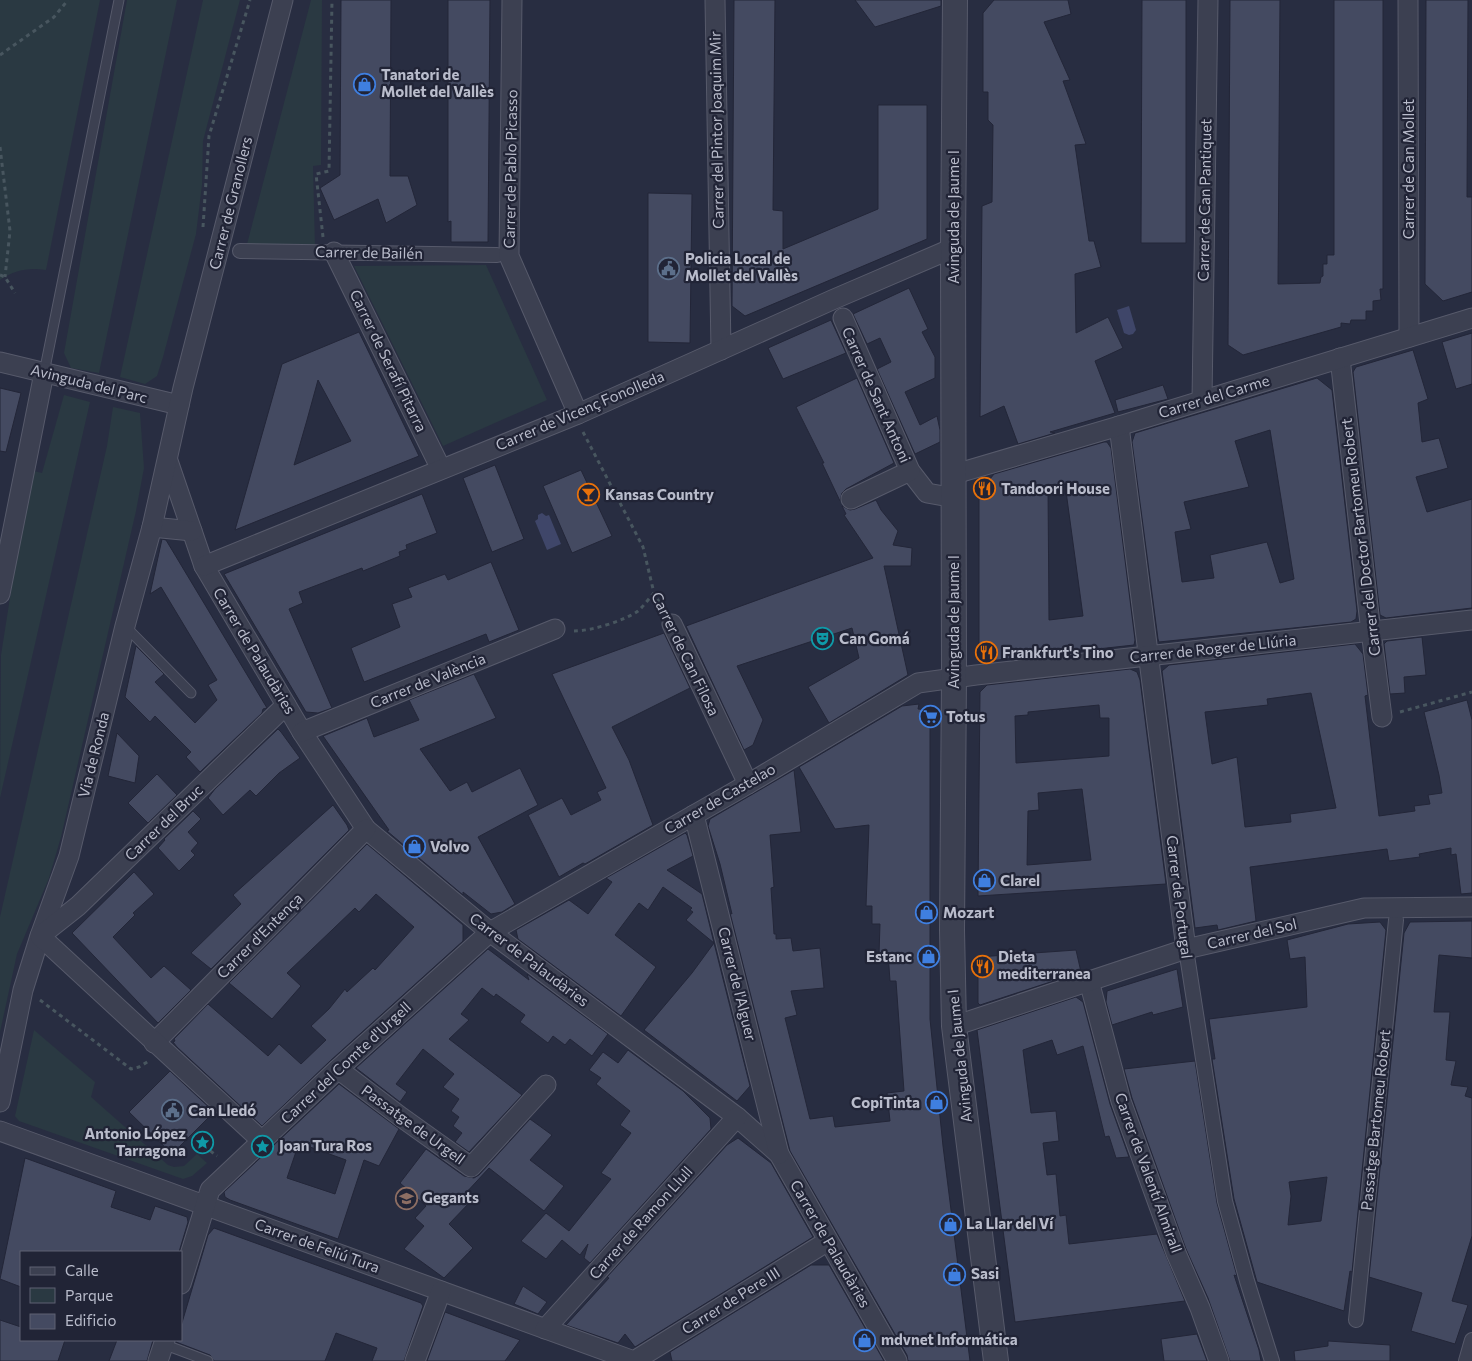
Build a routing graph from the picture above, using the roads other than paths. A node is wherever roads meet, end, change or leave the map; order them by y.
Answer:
1 (119, 0) edge
2 (283, 0) edge
3 (512, 0) edge
4 (715, 0) edge
5 (955, 0) edge
6 (1208, 0) edge
7 (1408, 0) edge
8 (954, 248) junction
9 (240, 251) dead end
10 (330, 252) junction
11 (497, 256) dead end
12 (842, 318) dead end
13 (1472, 318) edge
14 (1409, 337) junction
15 (720, 350) junction
16 (1340, 358) junction
17 (0, 362) edge
18 (44, 373) junction
19 (1202, 400) junction
20 (178, 405) junction
21 (578, 414) junction
22 (1119, 426) junction
23 (168, 461) junction
24 (441, 469) junction
25 (910, 471) junction
26 (955, 474) junction
27 (851, 498) dead end
28 (955, 498) junction
29 (152, 527) junction
30 (192, 531) junction
31 (204, 566) junction
32 (0, 594) edge
33 (1472, 620) edge
34 (672, 624) road end
35 (125, 626) junction
36 (555, 629) road end
37 (1371, 632) junction
38 (1148, 655) junction
39 (954, 678) junction
40 (191, 693) dead end
41 (286, 705) junction
42 (1390, 714) road end
43 (302, 732) junction
44 (748, 784) junction
45 (694, 814) junction
46 (366, 829) junction
47 (1472, 907) edge
48 (1396, 920) dead end
49 (490, 932) junction
50 (40, 936) junction
51 (1186, 949) junction
52 (1089, 981) junction
53 (954, 1026) junction
54 (154, 1043) junction
55 (338, 1069) junction
56 (546, 1085) dead end
57 (0, 1102) edge
58 (737, 1117) junction
59 (0, 1131) edge
60 (262, 1141) junction
61 (779, 1154) junction
62 (205, 1205) junction
63 (828, 1241) junction
64 (182, 1281) edge
65 (441, 1291) junction
66 (1356, 1320) dead end
67 (545, 1329) junction
68 (1472, 1340) edge
69 (162, 1348) edge
70 (208, 1361) edge
71 (414, 1361) edge
72 (634, 1361) edge
73 (897, 1361) edge
74 (996, 1361) edge
75 (1219, 1361) edge
76 (1272, 1361) edge
77 (1466, 1361) edge

1 - 18 lane
2 - 20 street, Carrer de Granollers
3 - 21 street, Carrer de Pablo Picasso
4 - 15 street, Carrer del Pintor Joaquim Mir
5 - 8 street, Avinguda de Jaume I
6 - 19 street, Carrer de Can Pantiquet
7 - 14 street, Carrer de Can Mollet
8 - 15 street, Carrer de Vicenç Fonolleda
8 - 26 street, Avinguda de Jaume I
9 - 10 street, Carrer de Bailén
10 - 11 street, Carrer de Bailén
10 - 24 street, Carrer de Serafí Pitarra
12 - 25 street, Carrer de Sant Antoni
13 - 14 street, Carrer del Carme
14 - 16 street, Carrer del Carme
15 - 21 street, Carrer de Vicenç Fonolleda
16 - 19 street, Carrer del Carme
16 - 37 street, Carrer del Doctor Bartomeu Robert
17 - 18 street, Avinguda del Parc
18 - 20 street, Avinguda del Parc
18 - 32 street
19 - 22 street, Carrer del Carme
20 - 23 street, Via de Ronda
21 - 24 street, Carrer de Vicenç Fonolleda
22 - 26 street, Carrer del Carme
22 - 38 street, Carrer de Portugal
23 - 29 street, Via de Ronda
23 - 30 street, Carrer de Palaudàries
24 - 31 street, Carrer de Vicenç Fonolleda
25 - 27 street, Carrer de Sant Antoni
25 - 28 street, Carrer de Sant Antoni
26 - 28 street, Avinguda de Jaume I
28 - 39 street, Avinguda de Jaume I
29 - 30 street
29 - 35 street, Via de Ronda
30 - 31 street, Carrer de Palaudàries
31 - 41 street, Carrer de Palaudàries
33 - 37 street, Carrer de Roger de Llúria
34 - 44 street, Carrer de Can Filosa
35 - 40 lane
35 - 50 street, Via de Ronda
36 - 43 street, Carrer de València
37 - 38 street, Carrer de Roger de Llúria
37 - 42 street, Carrer del Doctor Bartomeu Robert
38 - 39 street, Carrer de Roger de Llúria
38 - 51 street, Carrer de Portugal
39 - 44 street, Carrer de Castelao
39 - 53 street, Avinguda de Jaume I
41 - 43 street, Carrer de Palaudàries
41 - 50 street, Carrer del Bruc
43 - 46 street, Carrer de Palaudàries
44 - 45 street, Carrer de Castelao
45 - 49 street, Carrer de Castelao
45 - 61 street, Carrer de l'Alguer
46 - 49 street, Carrer de Palaudàries
46 - 54 street, Carrer d'Entença
47 - 51 street, Carrer del Sol
48 - 66 street, Passatge Bartomeu Robert
49 - 55 street, Carrer del Comte d'Urgell
49 - 58 street, Carrer de Palaudàries
50 - 54 street
50 - 57 street, Via de Ronda
51 - 52 street, Carrer del Sol
51 - 76 street, Carrer de Portugal
52 - 53 street, Carrer del Sol
52 - 75 street, Carrer de Valentí Almirall
53 - 74 street, Avinguda de Jaume I
54 - 60 street
55 - 56 street, Passatge de Urgell
55 - 60 street, Carrer del Comte d'Urgell
58 - 61 street, Carrer de Palaudàries
58 - 67 street, Carrer de Ramon Llull
59 - 62 street, Carrer de Feliú Tura
60 - 62 street, Carrer del Comte d'Urgell
61 - 63 street, Carrer de Palaudàries
62 - 64 street, Carrer del Comte d'Urgell
62 - 65 street, Carrer de Feliú Tura
63 - 72 street, Carrer de Pere III
63 - 73 street, Carrer de Palaudàries
65 - 67 street, Carrer de Feliú Tura
65 - 71 street
67 - 72 street, Carrer de Feliú Tura
68 - 77 street
69 - 70 lane

